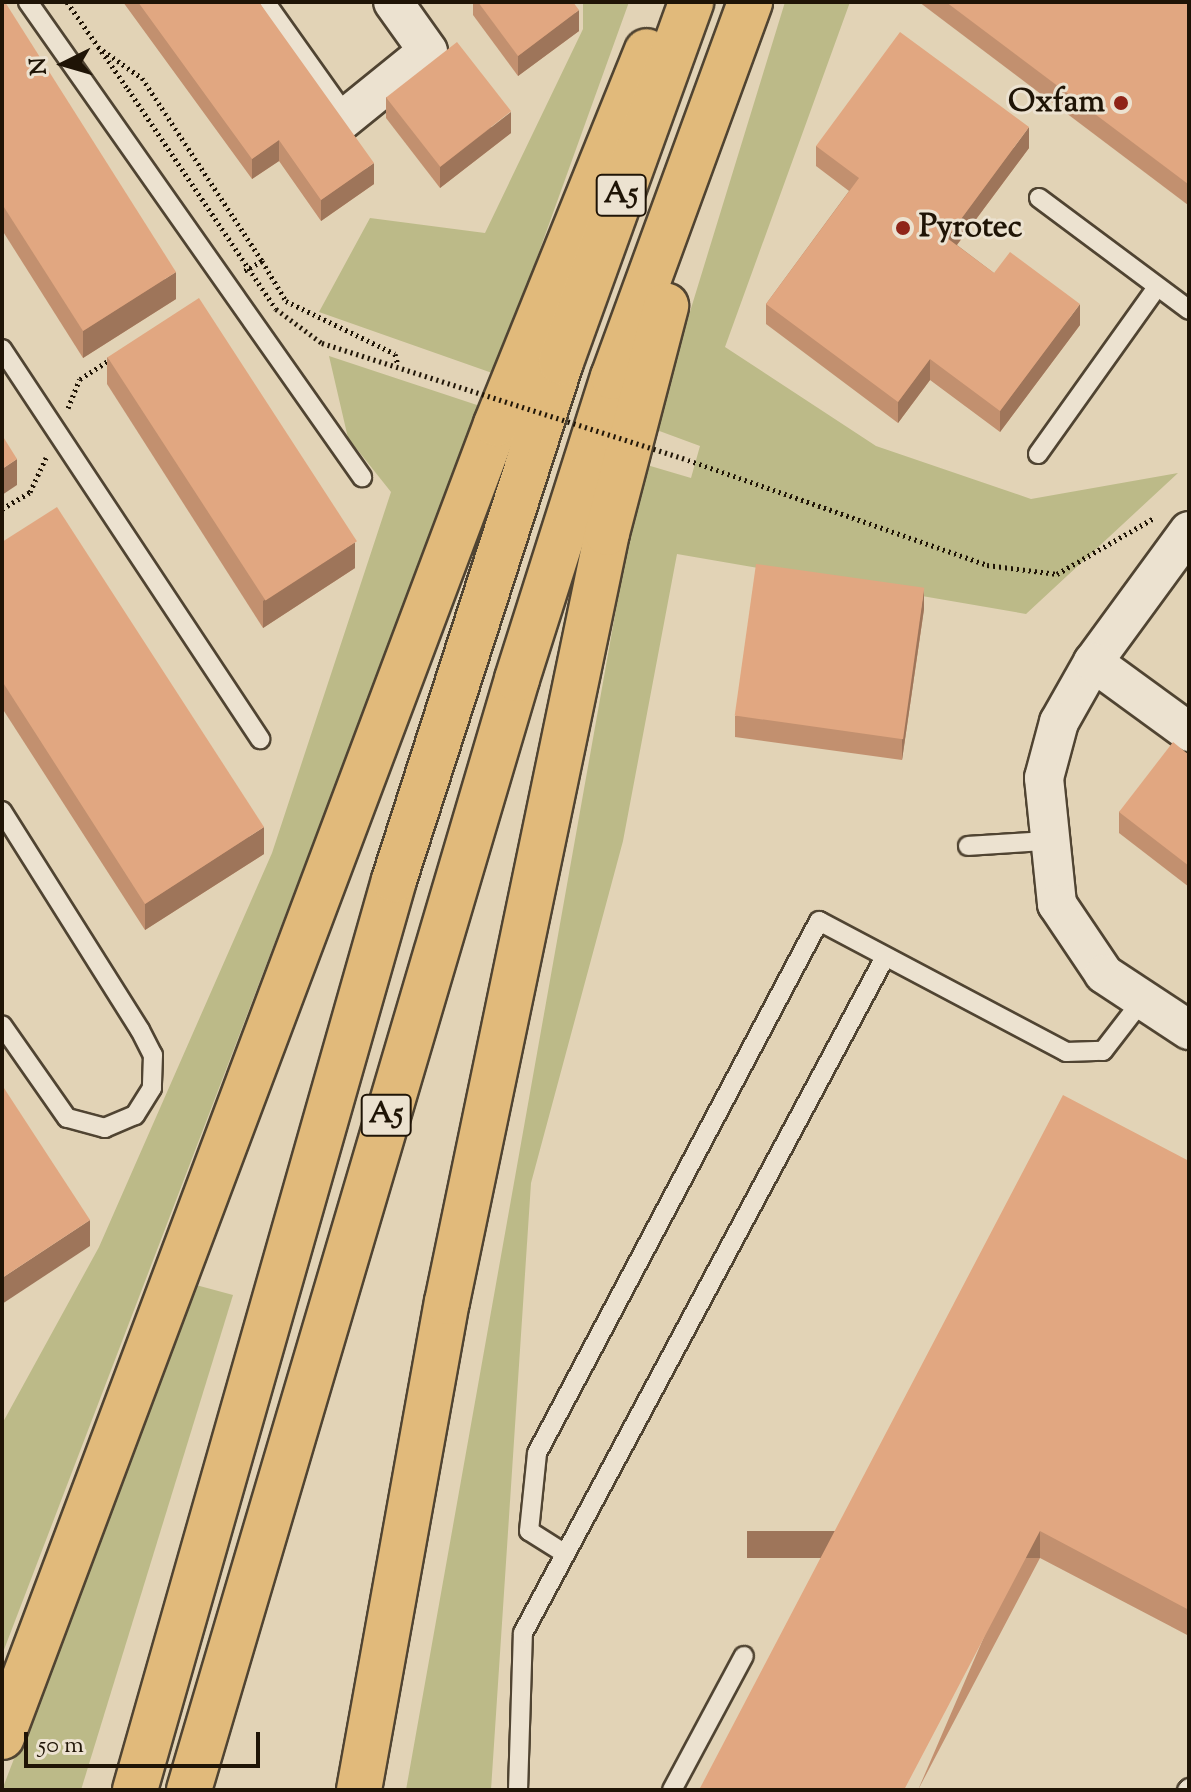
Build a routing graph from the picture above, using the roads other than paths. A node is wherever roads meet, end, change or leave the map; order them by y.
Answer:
1 (28, 2) edge
2 (253, 2) edge
3 (393, 2) edge
4 (671, 2) edge
5 (691, 2) edge
6 (750, 2) edge
7 (733, 48) junction
8 (1039, 198) dead end
9 (1157, 287) junction
10 (1189, 310) edge
11 (2, 349) edge
12 (1038, 454) dead end
13 (362, 477) dead end
14 (1176, 522) edge
15 (1093, 662) junction
16 (1189, 732) edge
17 (260, 739) dead end
18 (2, 811) edge
19 (1046, 841) junction
20 (968, 846) dead end
21 (885, 957) junction
22 (1140, 1003) junction
23 (2, 1025) edge
24 (1189, 1030) edge
25 (564, 1553) junction
26 (744, 1656) dead end
27 (2, 1737) edge
28 (135, 1790) edge
29 (189, 1790) edge
30 (359, 1790) edge
31 (518, 1790) edge
32 (672, 1790) edge

1 - 13 lane
2 - 3 street
4 - 27 highway
5 - 28 highway, A5
6 - 7 highway, A5
7 - 29 highway, A5
7 - 30 highway
8 - 9 lane
9 - 10 lane
9 - 12 lane
11 - 17 lane
14 - 15 street
15 - 16 street
15 - 19 street
18 - 23 lane
19 - 20 lane
19 - 22 street
21 - 22 lane
21 - 25 lane
21 - 25 lane
22 - 24 street
25 - 31 lane
26 - 32 lane

